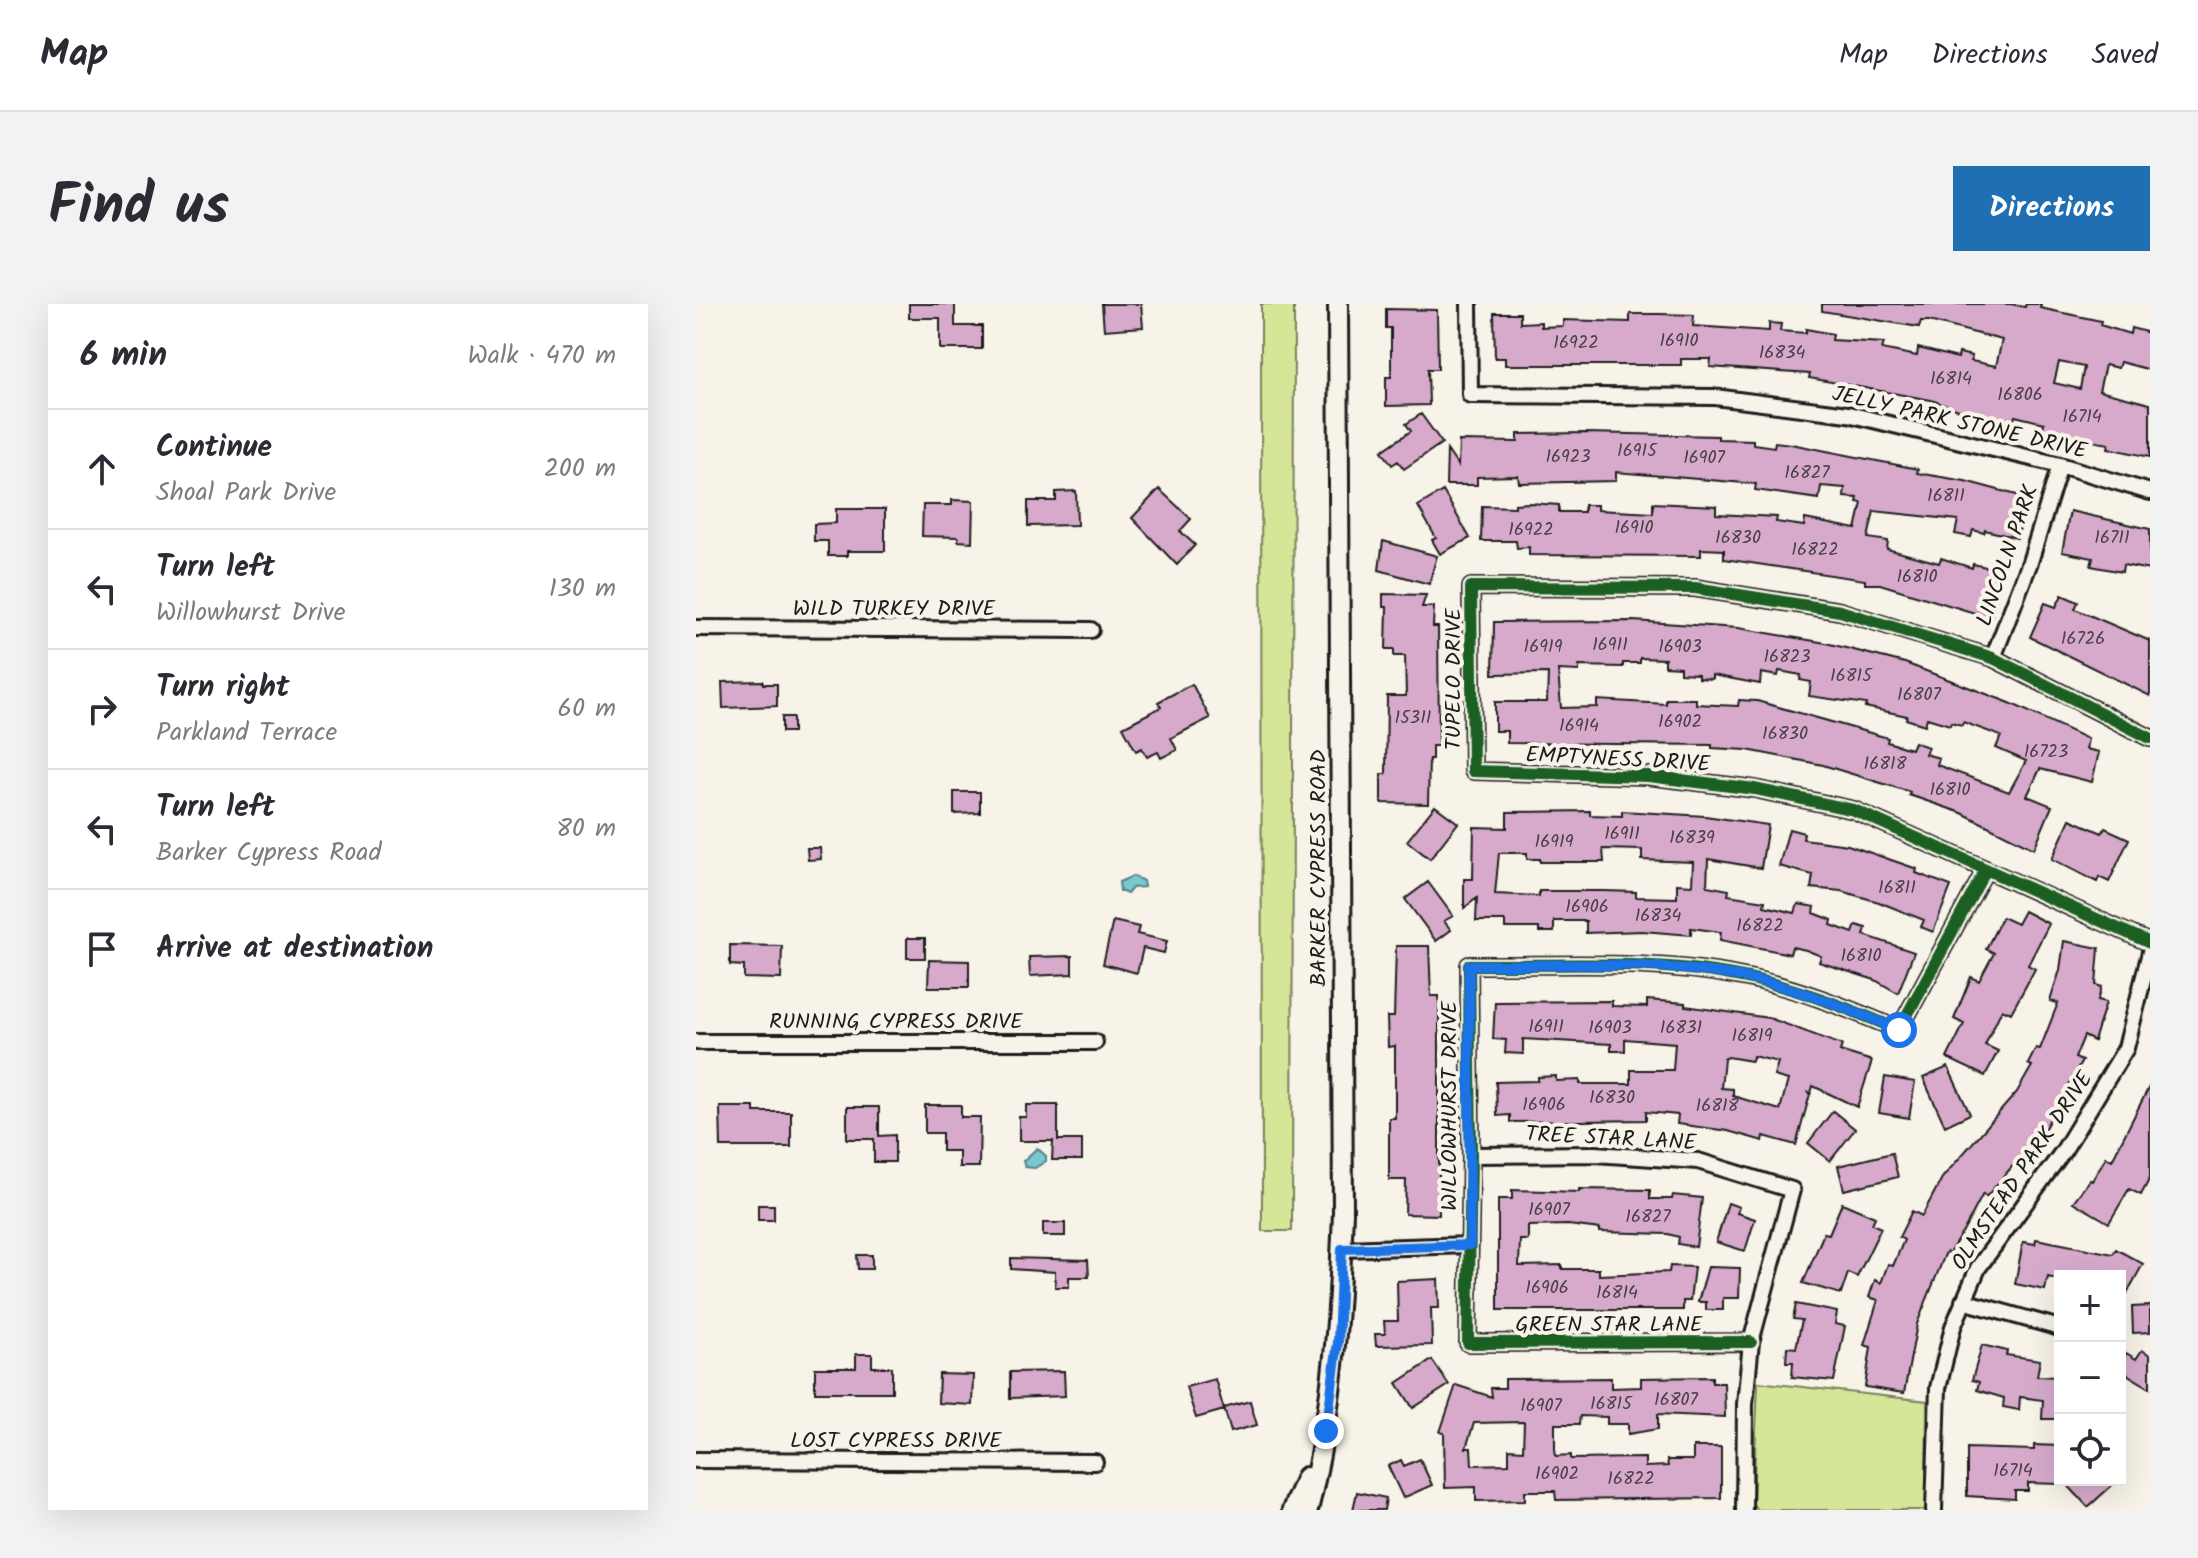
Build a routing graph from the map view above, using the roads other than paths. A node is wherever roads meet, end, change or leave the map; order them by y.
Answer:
1 (1338, 304) edge
2 (1469, 304) edge
3 (2060, 465) junction
4 (2150, 492) edge
5 (696, 628) edge
6 (1091, 630) dead end
7 (1993, 658) junction
8 (2150, 738) edge
9 (1473, 771) joint
10 (1986, 869) junction
11 (2150, 943) edge
12 (2150, 952) edge
13 (696, 1042) edge
14 (1095, 1042) dead end
15 (1471, 1155) junction
16 (1470, 1245) junction
17 (1342, 1249) junction
18 (1963, 1301) junction
19 (2054, 1326) edge
20 (1751, 1342) junction
21 (1468, 1343) joint
22 (1326, 1431) junction
23 (696, 1460) edge
24 (1095, 1462) dead end
25 (1292, 1510) edge
26 (1308, 1510) edge
27 (1744, 1510) edge
28 (1934, 1510) edge

1 - 17 street, BARKER CYPRESS ROAD
2 - 3 street, JELLY PARK STONE DRIVE
3 - 4 street, JELLY PARK STONE DRIVE
3 - 7 street, LINCOLN PARK
5 - 6 street, WILD TURKEY DRIVE
7 - 8 street
7 - 9 street, TUPELO DRIVE
9 - 10 street, EMPTYNESS DRIVE
10 - 11 street, EMPTYNESS DRIVE
10 - 15 street, WILLOWHURST DRIVE
12 - 18 street, OLMSTEAD PARK DRIVE
13 - 14 street, RUNNING CYPRESS DRIVE
15 - 16 street, WILLOWHURST DRIVE
15 - 20 street, TREE STAR LANE
16 - 17 street
16 - 21 street, WILLOWHURST DRIVE
17 - 22 street, BARKER CYPRESS ROAD
18 - 19 street
18 - 28 street, OLMSTEAD PARK DRIVE
20 - 21 street, GREEN STAR LANE
20 - 27 street
22 - 25 street, BARKER CYPRESS ROAD
22 - 26 street, BARKER CYPRESS ROAD
23 - 24 street, LOST CYPRESS DRIVE

